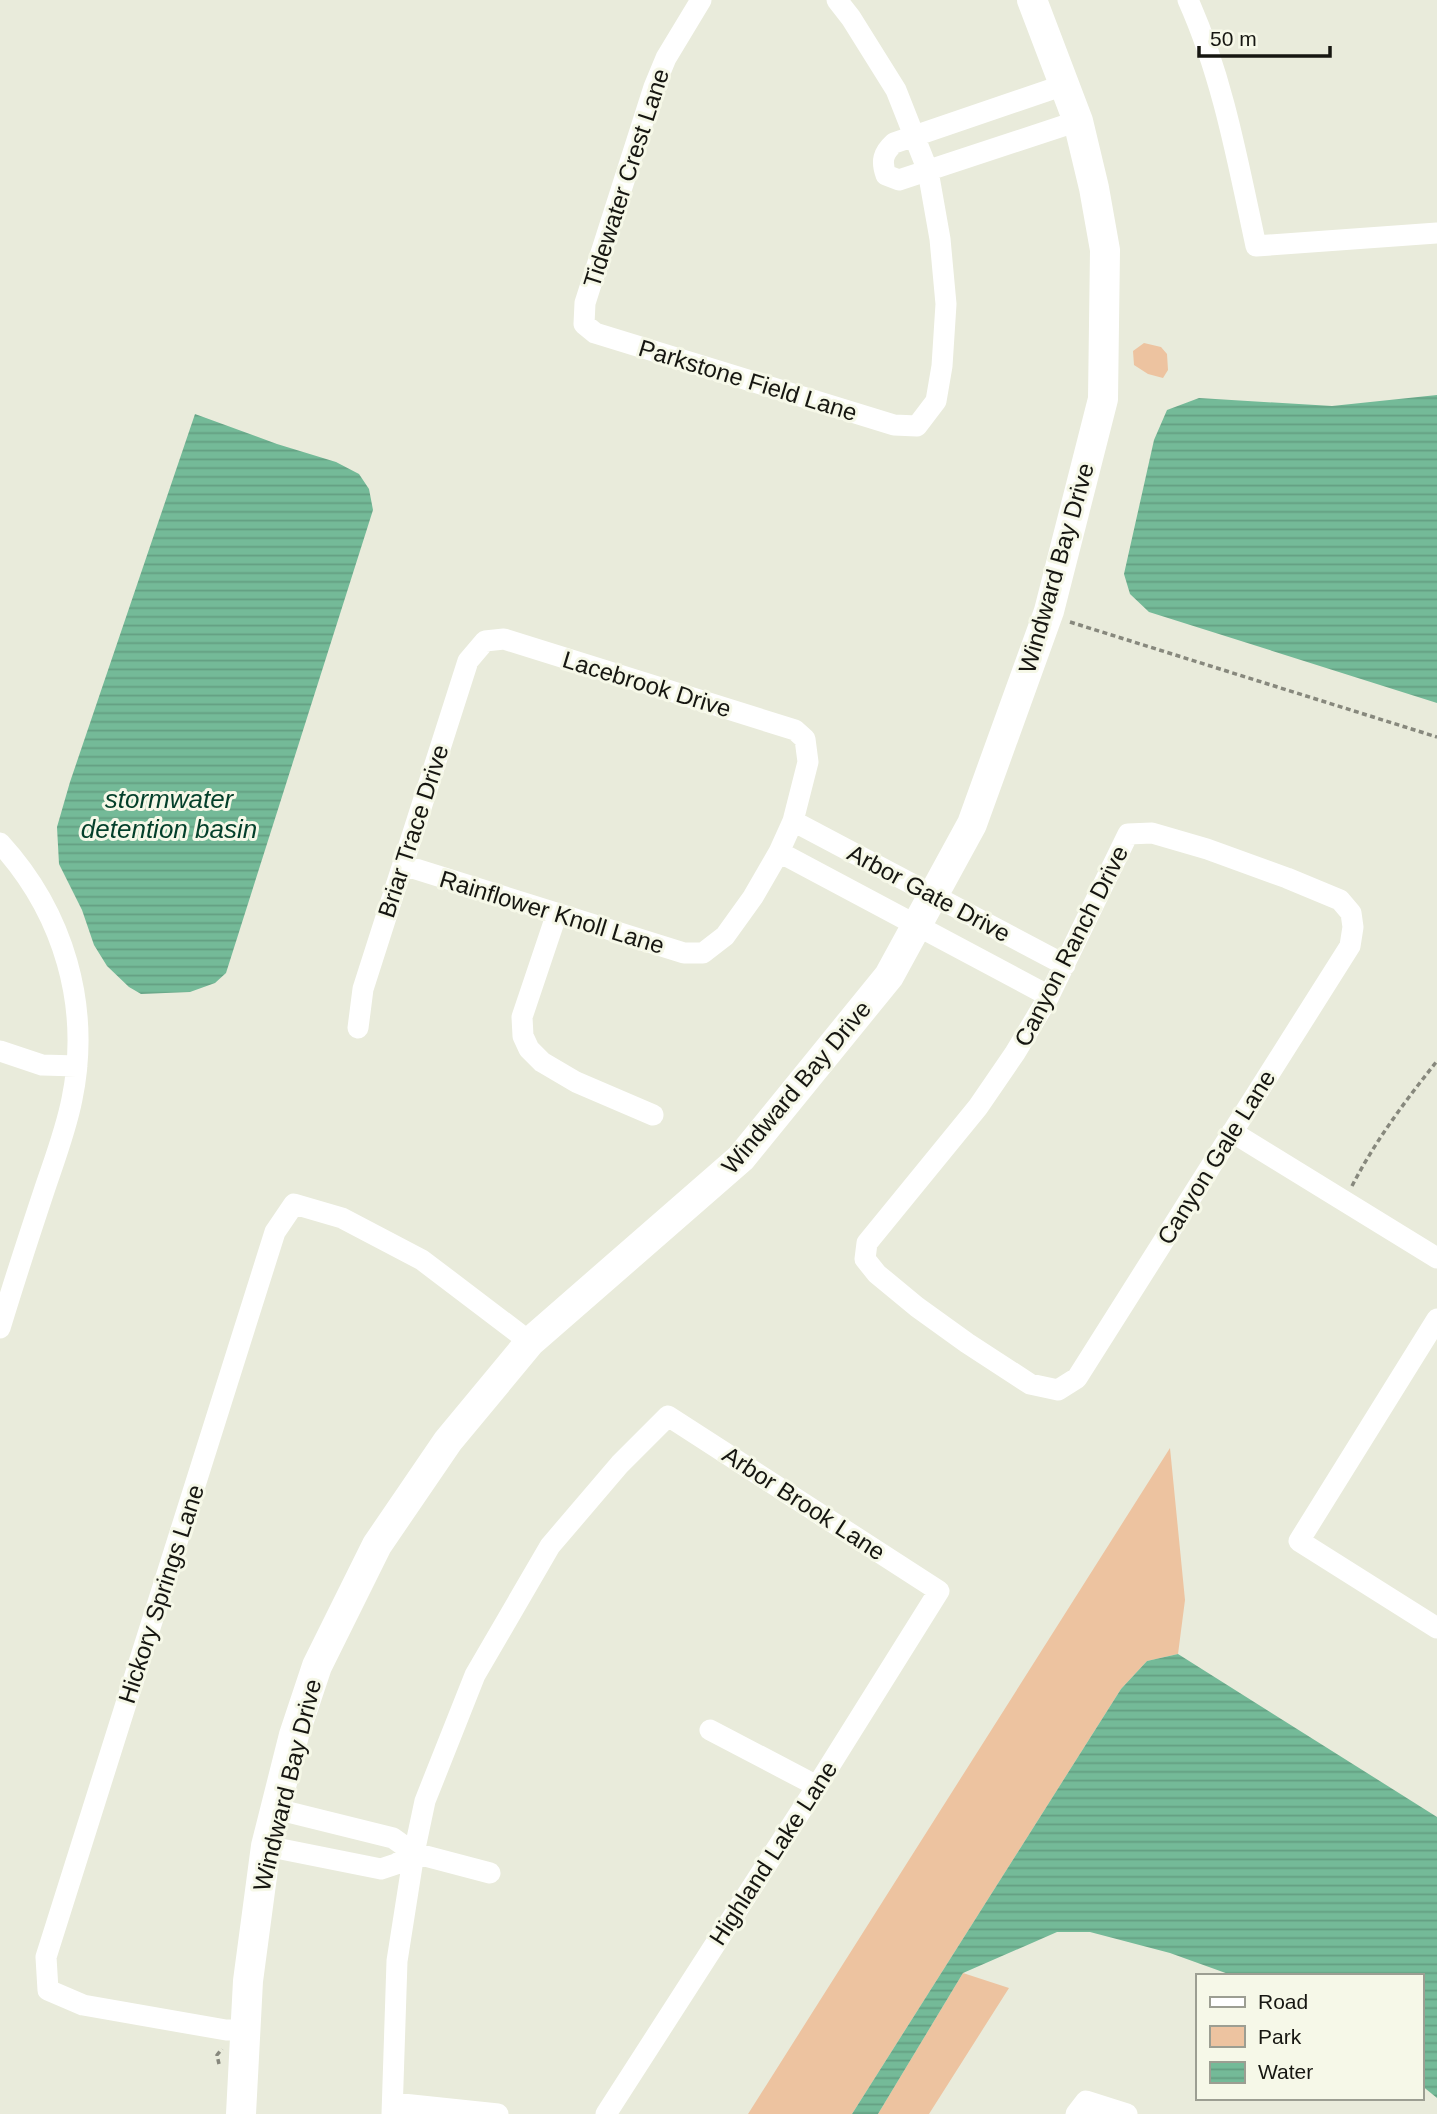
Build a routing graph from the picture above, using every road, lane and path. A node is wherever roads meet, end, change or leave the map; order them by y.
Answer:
1 (701, 0) edge
2 (837, 0) edge
3 (1032, 0) edge
4 (1188, 0) edge
5 (1064, 85) junction
6 (1078, 121) junction
7 (915, 137) junction
8 (928, 171) junction
9 (1437, 233) edge
10 (584, 324) joint
11 (1070, 622) dead end
12 (485, 641) joint
13 (1437, 737) edge
14 (793, 821) junction
15 (1128, 834) joint
16 (0, 843) edge
17 (779, 852) junction
18 (403, 865) junction
19 (933, 895) junction
20 (557, 913) junction
21 (917, 925) junction
22 (1065, 965) junction
23 (1049, 996) junction
24 (358, 1028) dead end
25 (0, 1051) edge
26 (1437, 1060) edge
27 (77, 1066) junction
28 (653, 1115) dead end
29 (1232, 1132) junction
30 (1353, 1183) dead end
31 (1437, 1258) edge
32 (5, 1297) edge
33 (1437, 1319) edge
34 (0, 1328) edge
35 (530, 1342) junction
36 (1058, 1390) joint
37 (939, 1591) joint
38 (1437, 1628) edge
39 (710, 1730) dead end
40 (817, 1786) junction
41 (276, 1808) junction
42 (266, 1846) junction
43 (414, 1853) junction
44 (490, 1873) dead end
45 (245, 2029) junction
46 (393, 2108) edge
47 (1081, 2108) edge
48 (242, 2114) edge
49 (498, 2114) edge
50 (606, 2114) edge
51 (1127, 2114) edge

1 - 10 street, Tidewater Crest Lane
2 - 7 street
3 - 5 street, Windward Bay Drive
4 - 9 street
5 - 6 street, Windward Bay Drive
5 - 7 street
6 - 8 street
6 - 19 street, Windward Bay Drive
7 - 8 street
7 - 8 street
8 - 10 street, Parkstone Field Lane
11 - 13 path
12 - 14 street, Lacebrook Drive
12 - 18 street, Briar Trace Drive
14 - 17 street
14 - 19 street, Arbor Gate Drive
15 - 22 street, Canyon Ranch Drive
15 - 29 street, Canyon Gale Lane
16 - 27 street
17 - 20 street, Rainflower Knoll Lane
17 - 21 street, Arbor Gate Drive
18 - 20 street, Rainflower Knoll Lane
18 - 24 street, Briar Trace Drive
19 - 21 street, Windward Bay Drive
19 - 22 street, Arbor Gate Drive
20 - 28 street
21 - 23 street, Arbor Gate Drive
21 - 35 street, Windward Bay Drive
22 - 23 street, Canyon Ranch Drive
23 - 36 street, Canyon Ranch Drive
25 - 27 street
26 - 30 path
27 - 32 street
29 - 31 street
29 - 36 street, Canyon Gale Lane
32 - 34 street
33 - 38 street
35 - 41 street, Windward Bay Drive
35 - 45 street, Hickory Springs Lane
37 - 40 street, Highland Lake Lane
37 - 43 street, Arbor Brook Lane
39 - 40 street
40 - 50 street, Highland Lake Lane
41 - 42 street, Windward Bay Drive
41 - 43 street
42 - 43 street
42 - 45 street, Windward Bay Drive
43 - 44 street
43 - 46 street
45 - 48 street, Windward Bay Drive
46 - 49 street
47 - 51 street

